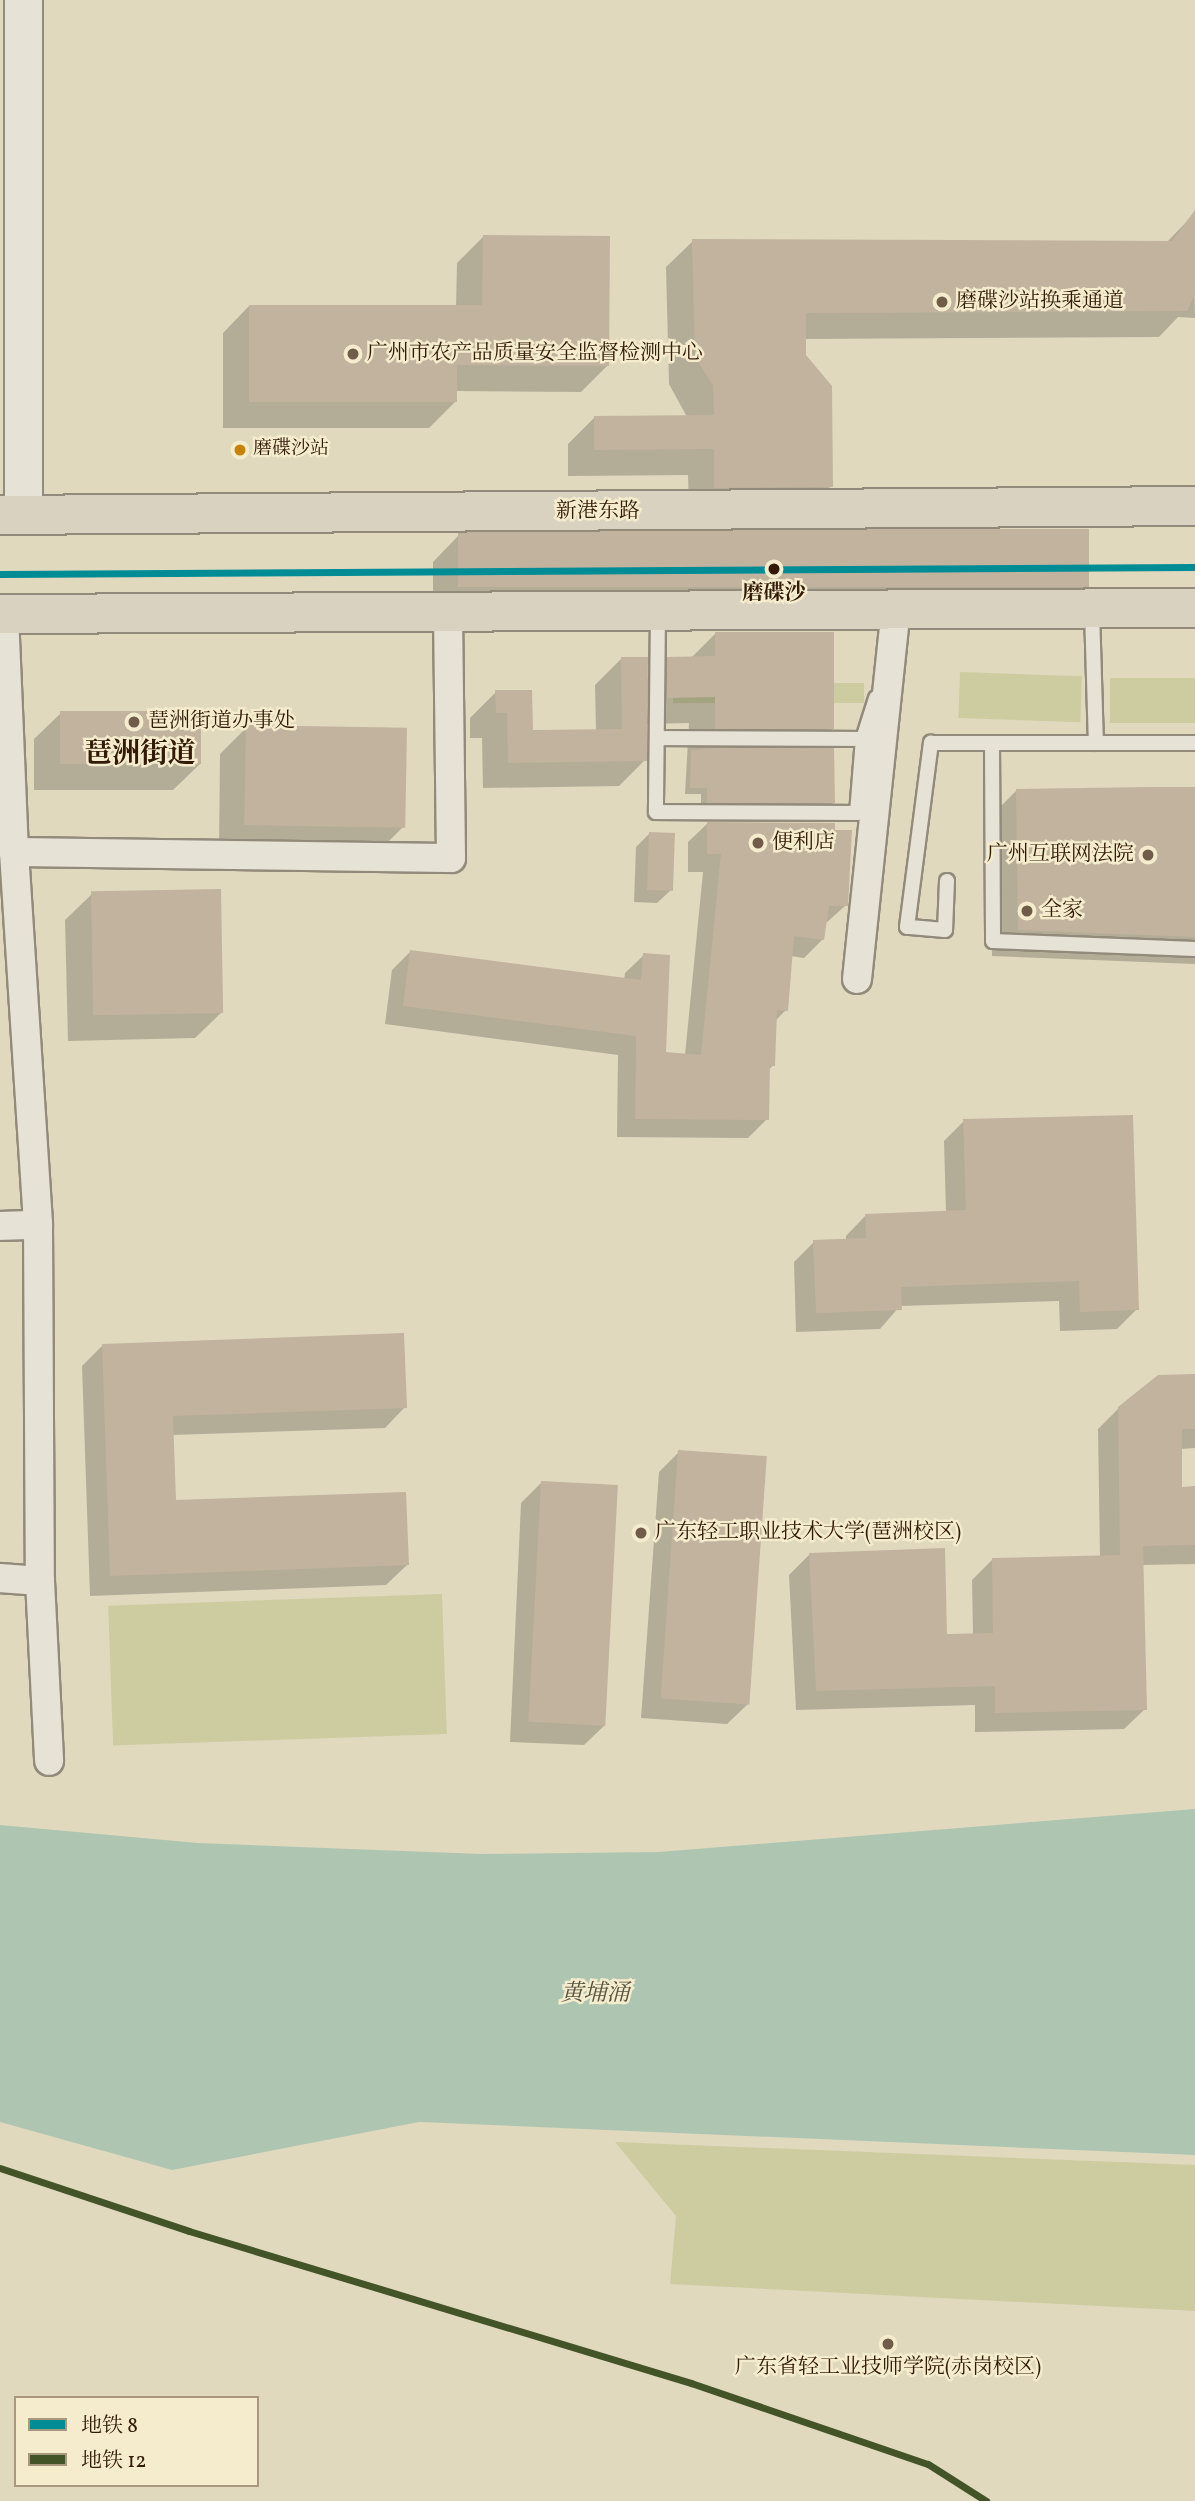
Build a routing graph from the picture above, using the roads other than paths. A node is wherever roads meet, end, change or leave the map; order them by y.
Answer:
1 (23, 0) edge
2 (1195, 506) edge
3 (11, 515) edge
4 (1195, 608) edge
5 (1092, 609) junction
6 (657, 611) junction
7 (448, 612) junction
8 (2, 614) edge
9 (894, 626) junction
10 (657, 738) junction
11 (863, 740) junction
12 (1096, 743) junction
13 (1195, 743) edge
14 (992, 744) junction
15 (14, 852) junction
16 (947, 881) dead end
17 (1195, 949) edge
18 (857, 979) dead end
19 (38, 1225) junction
20 (0, 1226) edge
21 (0, 1578) edge
22 (40, 1581) junction
23 (48, 1761) dead end

1 - 3 street
2 - 3 main road, 新港东路
4 - 5 main road
5 - 9 main road
5 - 12 lane
6 - 7 main road
6 - 9 main road
6 - 10 lane
7 - 8 main road
7 - 15 street
8 - 15 street
9 - 11 lane
9 - 18 street
10 - 11 lane
10 - 11 lane
12 - 13 lane
12 - 14 lane
14 - 16 lane
14 - 17 lane
15 - 19 street
19 - 20 street
19 - 22 street
21 - 22 street
22 - 23 street

